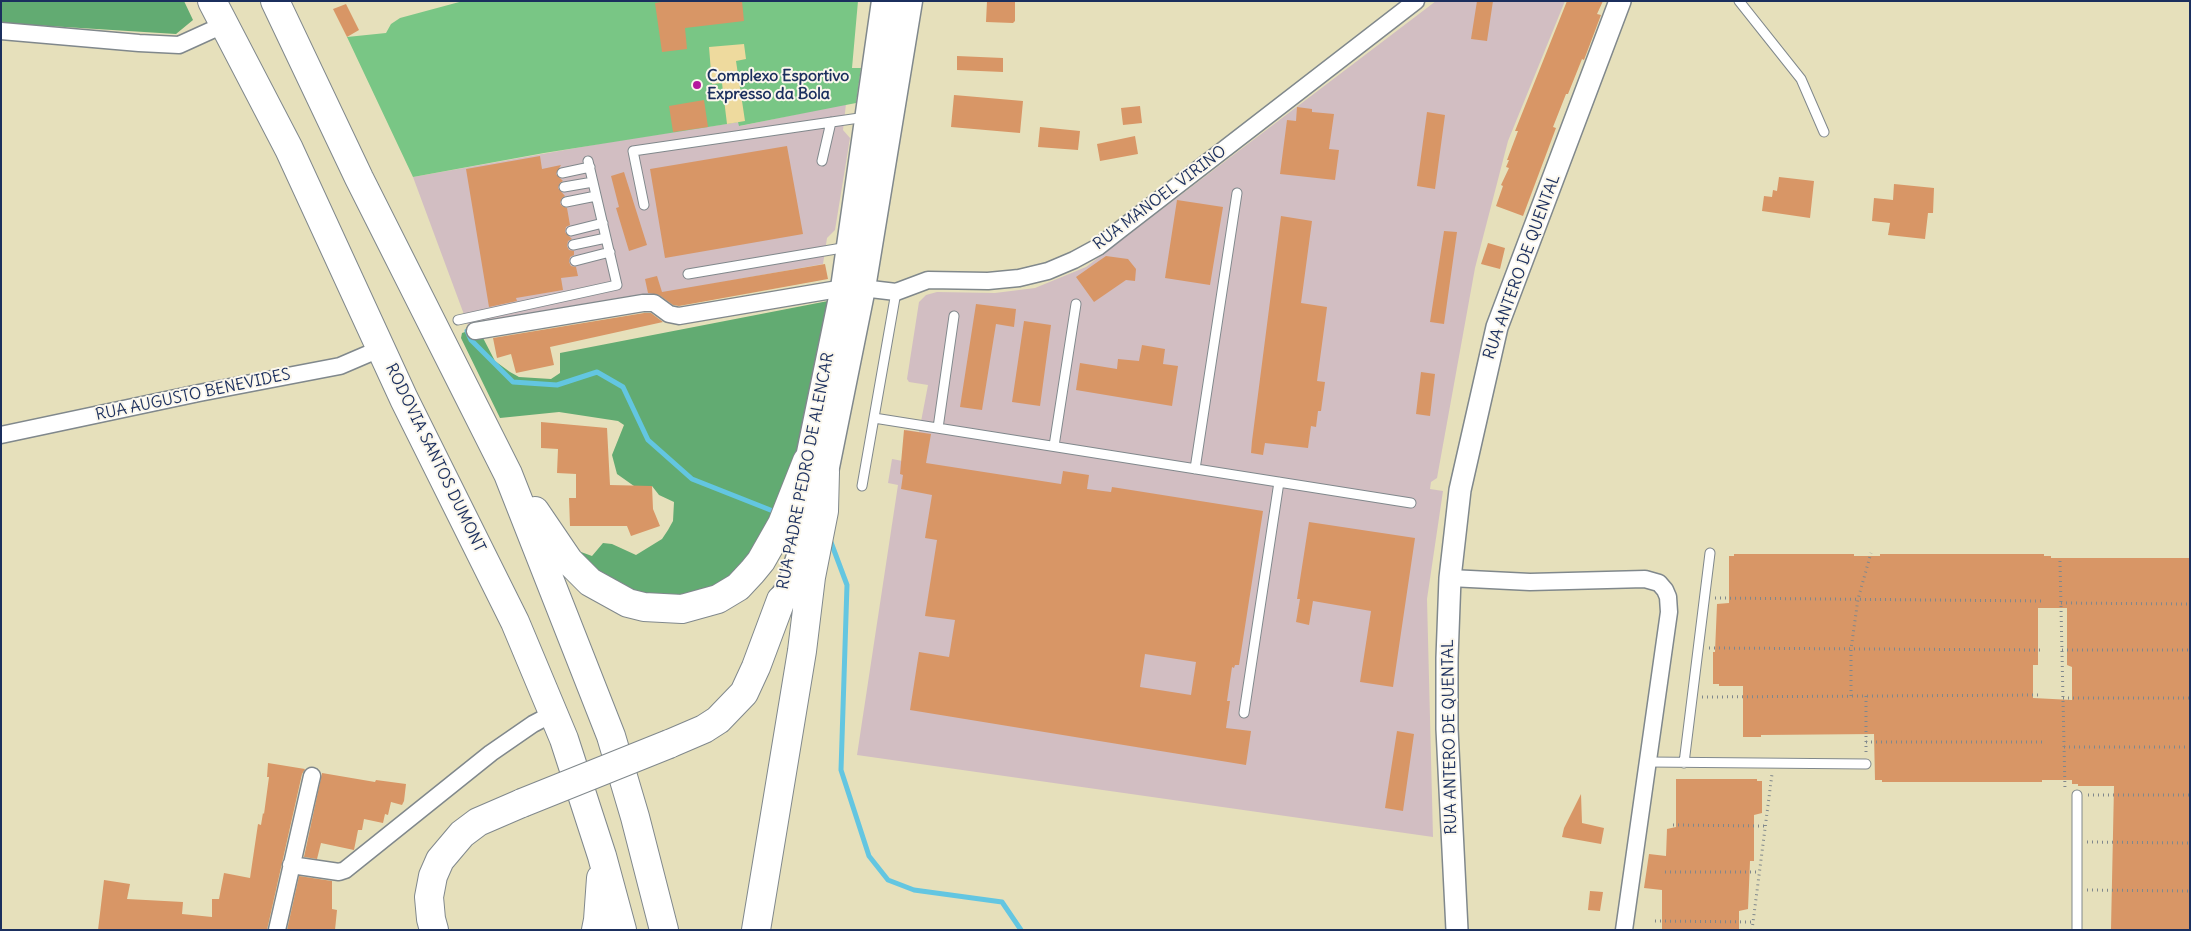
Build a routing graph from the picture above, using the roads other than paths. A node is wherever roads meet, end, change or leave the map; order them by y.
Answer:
1 (275, 1) edge
2 (885, 1) edge
3 (909, 1) edge
4 (1416, 1) edge
5 (1620, 1) edge
6 (1739, 1) edge
7 (217, 13) edge
8 (1, 31) edge
9 (869, 116) junction
10 (831, 122) junction
11 (1824, 132) dead end
12 (822, 161) dead end
13 (562, 173) dead end
14 (593, 182) junction
15 (564, 187) dead end
16 (1238, 193) dead end
17 (596, 196) junction
18 (566, 202) dead end
19 (644, 205) dead end
20 (603, 223) junction
21 (571, 230) dead end
22 (606, 238) junction
23 (573, 245) dead end
24 (850, 246) junction
25 (610, 252) junction
26 (575, 261) dead end
27 (688, 274) dead end
28 (853, 288) junction
29 (896, 292) junction
30 (1076, 304) dead end
31 (954, 316) dead end
32 (458, 320) dead end
33 (475, 331) dead end
34 (382, 348) junction
35 (874, 418) junction
36 (938, 428) junction
37 (1, 435) edge
38 (1054, 446) junction
39 (816, 467) junction
40 (1195, 469) junction
41 (508, 474) junction
42 (1279, 482) junction
43 (862, 486) dead end
44 (1411, 503) dead end
45 (1710, 553) dead end
46 (1450, 578) junction
47 (781, 600) joint
48 (554, 713) junction
49 (1244, 713) dead end
50 (1649, 762) junction
51 (1684, 763) junction
52 (1866, 764) road end
53 (312, 776) dead end
54 (2076, 795) road end
55 (602, 856) junction
56 (292, 865) junction
57 (277, 930) edge
58 (434, 930) edge
59 (596, 930) edge
60 (622, 930) edge
61 (664, 930) edge
62 (756, 930) edge
63 (1457, 930) edge
64 (1624, 930) edge
65 (2077, 930) edge

1 - 41 highway
2 - 9 main road, RUA PADRE PEDRO DE ALENCAR
3 - 28 main road, RUA PADRE PEDRO DE ALENCAR
4 - 29 street, RUA MANOEL VIRINO
5 - 46 street, RUA ANTERO DE QUENTAL
6 - 11 lane
7 - 8 street
7 - 34 highway, RODOVIA SANTOS DUMONT
9 - 10 lane
9 - 24 main road, RUA PADRE PEDRO DE ALENCAR
10 - 12 lane
10 - 19 lane
13 - 14 lane
14 - 15 lane
14 - 17 lane
16 - 40 lane
17 - 18 lane
17 - 20 lane
20 - 21 lane
20 - 22 lane
22 - 23 lane
22 - 25 lane
24 - 27 lane
24 - 28 main road, RUA PADRE PEDRO DE ALENCAR
25 - 26 lane
25 - 32 lane
28 - 29 street, RUA MANOEL VIRINO
28 - 33 street, RUA MANOEL VIRINO
28 - 39 main road, RUA PADRE PEDRO DE ALENCAR
29 - 35 lane
30 - 38 lane
31 - 36 lane
34 - 37 street, RUA AUGUSTO BENEVIDES
34 - 48 highway, RODOVIA SANTOS DUMONT
35 - 36 lane
35 - 43 lane
36 - 38 lane
38 - 40 lane
39 - 41 highway
39 - 47 main road, RUA PADRE PEDRO DE ALENCAR
39 - 62 highway
40 - 42 lane
41 - 61 highway
42 - 44 lane
42 - 49 lane
45 - 51 lane
46 - 50 street
46 - 63 street, RUA ANTERO DE QUENTAL
47 - 58 highway, bridge
48 - 55 highway, RODOVIA SANTOS DUMONT
48 - 56 street
50 - 51 lane
50 - 64 street
51 - 52 lane
53 - 56 street
54 - 65 lane
55 - 59 highway
55 - 60 highway, RODOVIA SANTOS DUMONT
56 - 57 street

